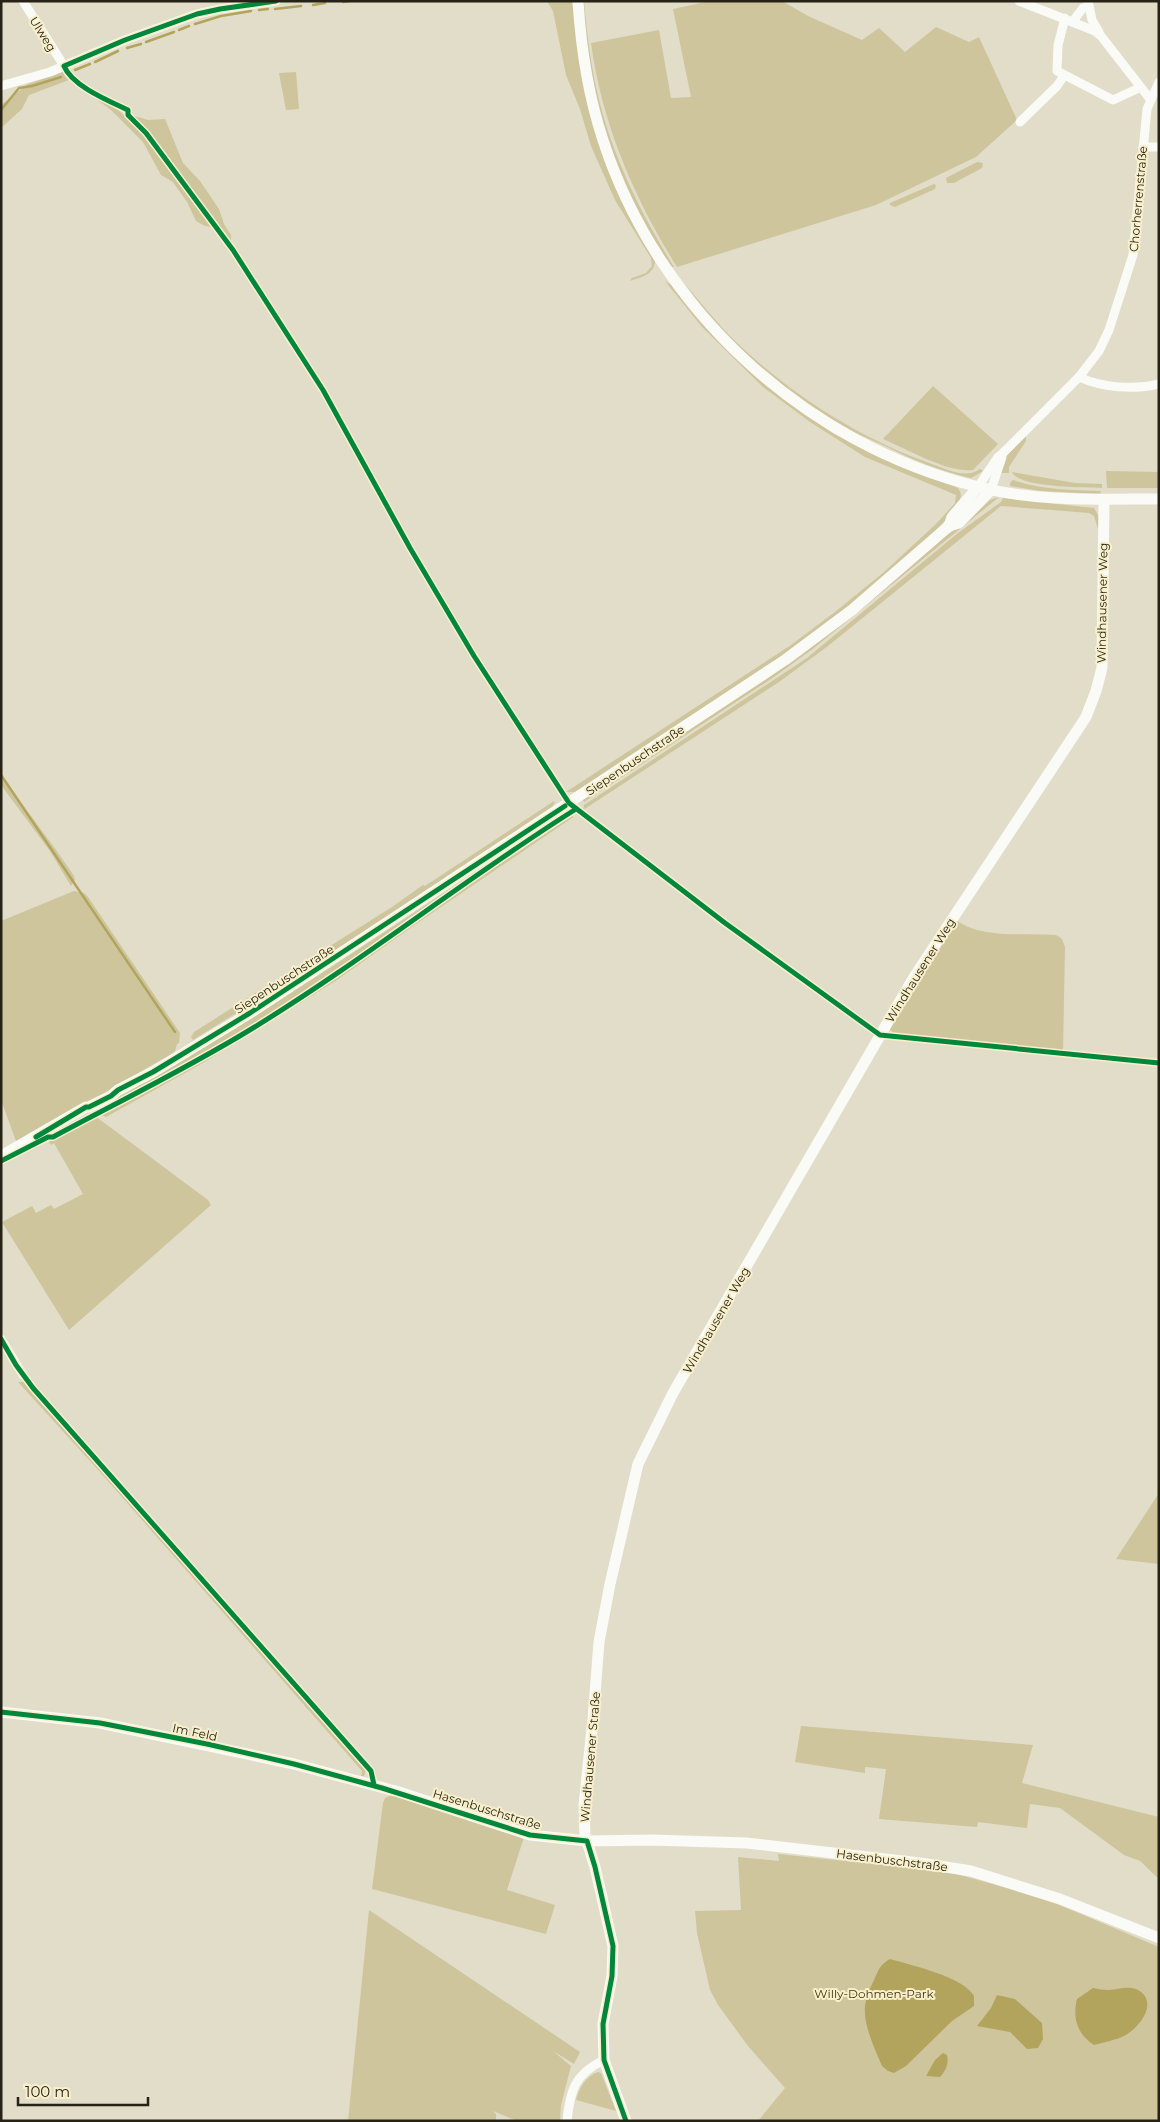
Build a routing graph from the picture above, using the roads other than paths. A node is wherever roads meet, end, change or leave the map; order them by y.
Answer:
1 (23, 1) edge
2 (276, 1) edge
3 (578, 1) edge
4 (1019, 1) edge
5 (1089, 4) edge
6 (1069, 19) junction
7 (1101, 36) junction
8 (64, 66) junction
9 (1064, 76) junction
10 (1159, 82) edge
11 (1, 86) edge
12 (1139, 88) junction
13 (1150, 100) junction
14 (1020, 122) dead end
15 (1143, 147) junction
16 (1159, 147) edge
17 (1079, 377) junction
18 (1159, 384) edge
19 (1002, 454) junction
20 (978, 487) junction
21 (991, 490) junction
22 (1159, 499) edge
23 (1104, 500) junction
24 (949, 526) junction
25 (1, 1156) edge
26 (1, 1339) edge
27 (23, 1375) dead end
28 (627, 1507) joint
29 (1, 1712) edge
30 (382, 1788) joint
31 (587, 1841) junction
32 (1159, 1938) edge
33 (604, 2060) junction
34 (566, 2121) edge
35 (626, 2121) edge

1 - 8 street, Ulweg
2 - 8 street
3 - 20 street
4 - 6 street
5 - 6 street
5 - 7 street
6 - 7 street
6 - 9 street
7 - 12 street
8 - 11 street
9 - 12 street
9 - 14 street
10 - 13 street, Chorherrenstraße
12 - 13 street
13 - 15 street, Chorherrenstraße
15 - 16 street
15 - 17 street, Chorherrenstraße
17 - 18 street
17 - 19 street, Chorherrenstraße
19 - 20 street, Chorherrenstraße
19 - 21 street, Chorherrenstraße
20 - 21 street
20 - 24 street
21 - 23 street
21 - 24 street, Siepenbuschstraße
22 - 23 street
23 - 28 street, Windhausener Weg
24 - 25 street, Siepenbuschstraße
26 - 27 street
28 - 31 street, Windhausener Straße
29 - 30 street, Im Feld
30 - 31 street, Hasenbuschstraße
31 - 32 street, Hasenbuschstraße
31 - 33 street, Windhausener Straße
33 - 34 street
33 - 35 street, Windhausener Straße

